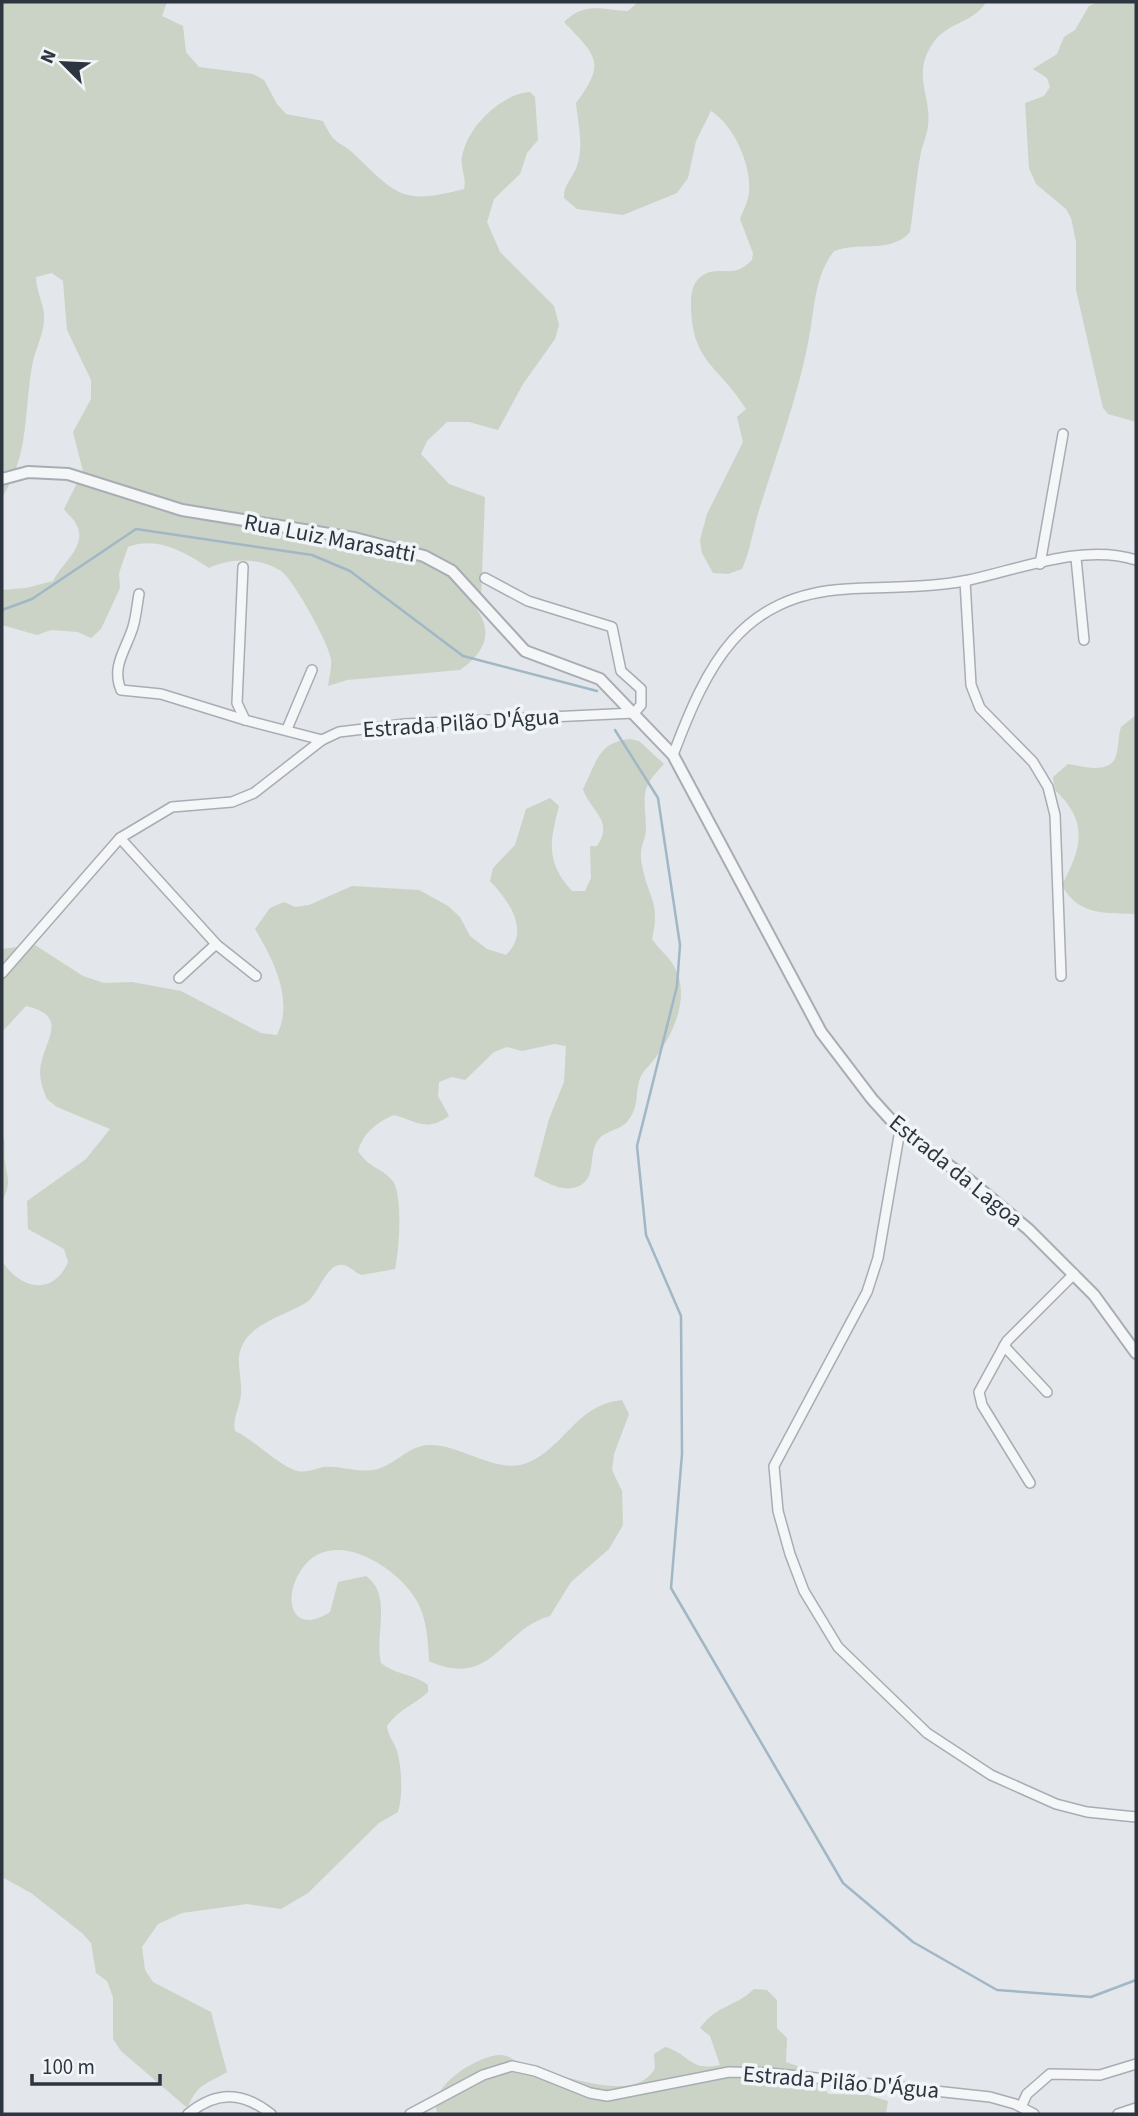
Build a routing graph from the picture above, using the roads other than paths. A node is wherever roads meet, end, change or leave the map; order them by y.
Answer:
1 (1063, 433) dead end
2 (2, 479) edge
3 (1076, 558) junction
4 (1136, 560) edge
5 (1040, 564) junction
6 (243, 567) dead end
7 (485, 578) dead end
8 (965, 581) junction
9 (139, 594) dead end
10 (1084, 640) dead end
11 (312, 670) dead end
12 (634, 713) junction
13 (245, 720) junction
14 (287, 729) junction
15 (322, 740) junction
16 (673, 755) junction
17 (120, 838) junction
18 (216, 944) junction
19 (2, 973) edge
20 (1061, 975) dead end
21 (256, 976) dead end
22 (179, 978) dead end
23 (900, 1130) junction
24 (1074, 1274) junction
25 (1004, 1346) junction
26 (1136, 1353) edge
27 (1046, 1392) dead end
28 (1030, 1483) dead end
29 (1136, 1816) edge
30 (1136, 2064) edge
31 (1021, 2107) junction
32 (1136, 2108) edge
33 (188, 2114) edge
34 (271, 2114) edge
35 (410, 2114) edge
36 (1034, 2114) edge
37 (1118, 2114) edge

1 - 5 street
2 - 12 street, Rua Luiz Marasatti
3 - 4 street
3 - 5 street
3 - 10 street
5 - 8 street
6 - 13 street
7 - 12 street
8 - 16 street
8 - 20 street
9 - 13 street
11 - 14 street
12 - 15 street, Estrada Pilão D'Água
12 - 16 street, Rua Luiz Marasatti
13 - 14 street
14 - 15 street
15 - 17 street, Estrada Pilão D'Água
16 - 23 street, Estrada da Lagoa
17 - 18 street
17 - 19 street, Estrada Pilão D'Água
18 - 21 street
18 - 22 street
23 - 24 street, Estrada da Lagoa
23 - 29 street
24 - 25 street
24 - 26 street, Estrada da Lagoa
25 - 27 street
25 - 28 street
30 - 31 street
31 - 35 street, Estrada Pilão D'Água
31 - 36 street, Estrada Pilão D'Água
32 - 37 street
33 - 34 street

